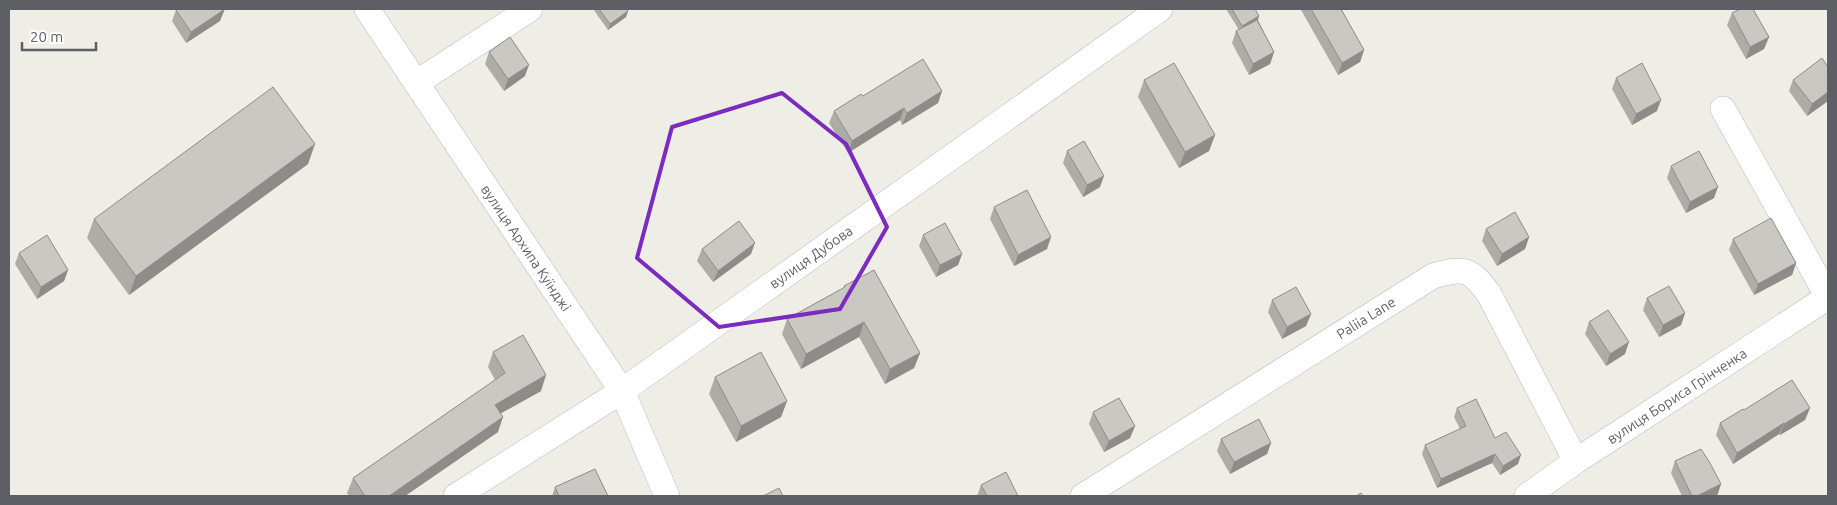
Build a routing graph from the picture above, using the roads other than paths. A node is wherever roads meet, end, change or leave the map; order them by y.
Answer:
1 (367, 9) edge
2 (530, 9) edge
3 (1160, 9) edge
4 (416, 83) junction
5 (1723, 109) dead end
6 (1828, 297) edge
7 (622, 391) junction
8 (1576, 462) junction
9 (456, 496) edge
10 (667, 496) edge
11 (1083, 496) edge
12 (1527, 496) edge

1 - 4 street, вулиця Архипа Куїнджі
2 - 4 street
3 - 7 street, вулиця Дубова
4 - 7 street, вулиця Архипа Куїнджі
5 - 6 street
6 - 8 street, вулиця Бориса Грінченка
7 - 9 street, вулиця Дубова
7 - 10 street, вулиця Архипа Куїнджі
8 - 11 street, Paliia Lane
8 - 12 street, вулиця Бориса Грінченка

